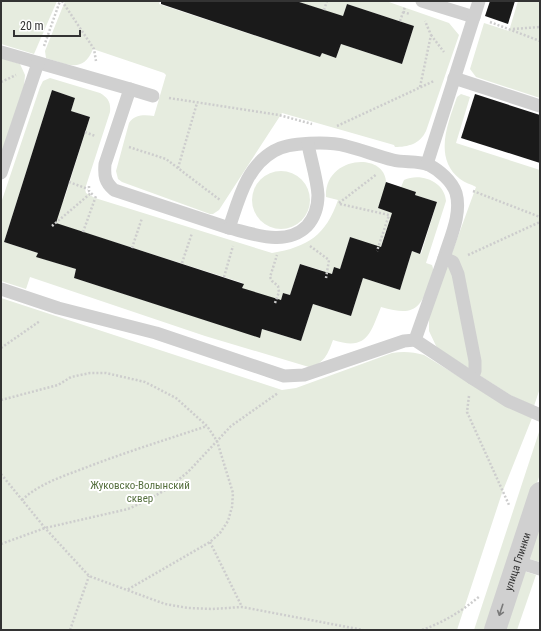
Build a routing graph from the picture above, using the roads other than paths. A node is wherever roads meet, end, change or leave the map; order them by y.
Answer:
1 (422, 1) edge
2 (480, 1) edge
3 (474, 17) junction
4 (1, 52) edge
5 (38, 63) junction
6 (454, 78) junction
7 (130, 89) junction
8 (153, 96) road end
9 (540, 106) edge
10 (308, 144) junction
11 (426, 164) junction
12 (1, 173) edge
13 (229, 228) junction
14 (444, 258) junction
15 (1, 289) edge
16 (415, 340) junction
17 (472, 378) junction
18 (540, 416) edge
19 (540, 493) edge
20 (517, 562) junction
21 (540, 569) edge
22 (495, 630) edge

1 - 3 lane
2 - 3 lane
3 - 6 lane
4 - 5 lane
5 - 7 lane
5 - 12 lane
6 - 9 lane
6 - 11 lane
7 - 8 lane
7 - 13 lane
10 - 11 lane
10 - 13 lane
10 - 13 lane
11 - 14 lane
14 - 16 lane
14 - 17 lane
15 - 16 lane
16 - 17 lane
17 - 18 lane
19 - 20 street, улица Глинки
20 - 21 lane
20 -> 22 street, улица Глинки

